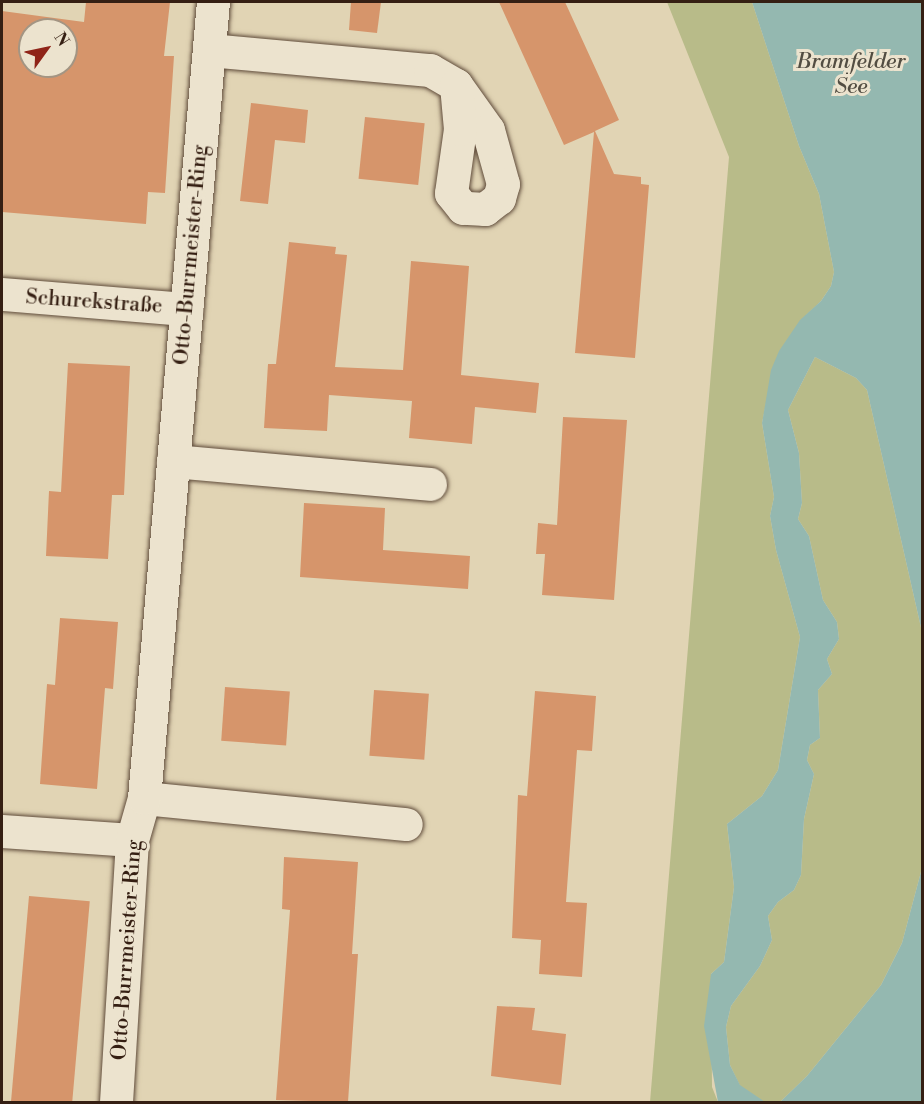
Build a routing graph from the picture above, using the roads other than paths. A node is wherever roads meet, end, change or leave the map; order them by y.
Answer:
1 (213, 2) edge
2 (209, 50) junction
3 (456, 85) dead end
4 (2, 294) edge
5 (186, 309) junction
6 (173, 461) junction
7 (430, 484) dead end
8 (144, 798) junction
9 (406, 824) dead end
10 (2, 831) edge
11 (132, 840) junction
12 (116, 1102) edge

1 - 2 street, Otto-Burrmeister-Ring
2 - 3 street
2 - 5 street, Otto-Burrmeister-Ring
4 - 5 street, Schurekstraße
5 - 6 street, Otto-Burrmeister-Ring
6 - 7 street
6 - 8 street, Otto-Burrmeister-Ring
8 - 9 street
8 - 11 street, Otto-Burrmeister-Ring
10 - 11 street
11 - 12 street, Otto-Burrmeister-Ring

